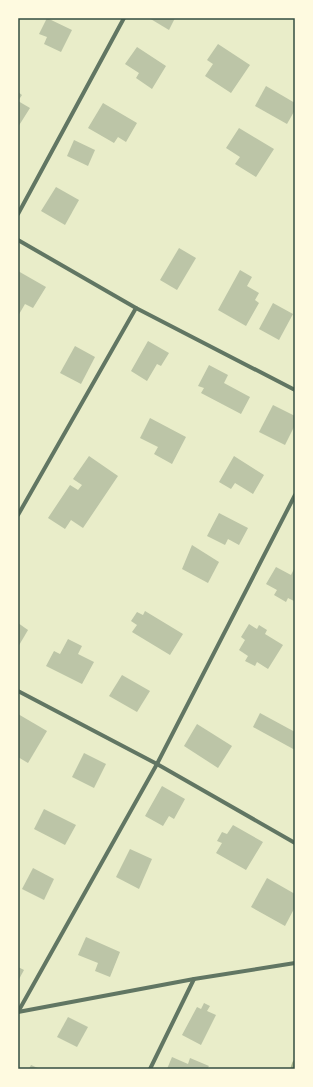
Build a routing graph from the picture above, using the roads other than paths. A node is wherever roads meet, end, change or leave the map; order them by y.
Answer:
1 (124, 18) edge
2 (18, 214) edge
3 (18, 240) edge
4 (136, 308) junction
5 (295, 390) edge
6 (295, 495) edge
7 (18, 515) edge
8 (18, 691) edge
9 (157, 764) junction
10 (295, 843) edge
11 (295, 963) edge
12 (194, 979) junction
13 (18, 1012) edge
14 (150, 1069) edge

1 - 2 street
3 - 4 street
4 - 5 street
4 - 7 street
6 - 9 street
8 - 9 street
9 - 10 street
9 - 13 street
11 - 12 street
12 - 13 street
12 - 14 street

